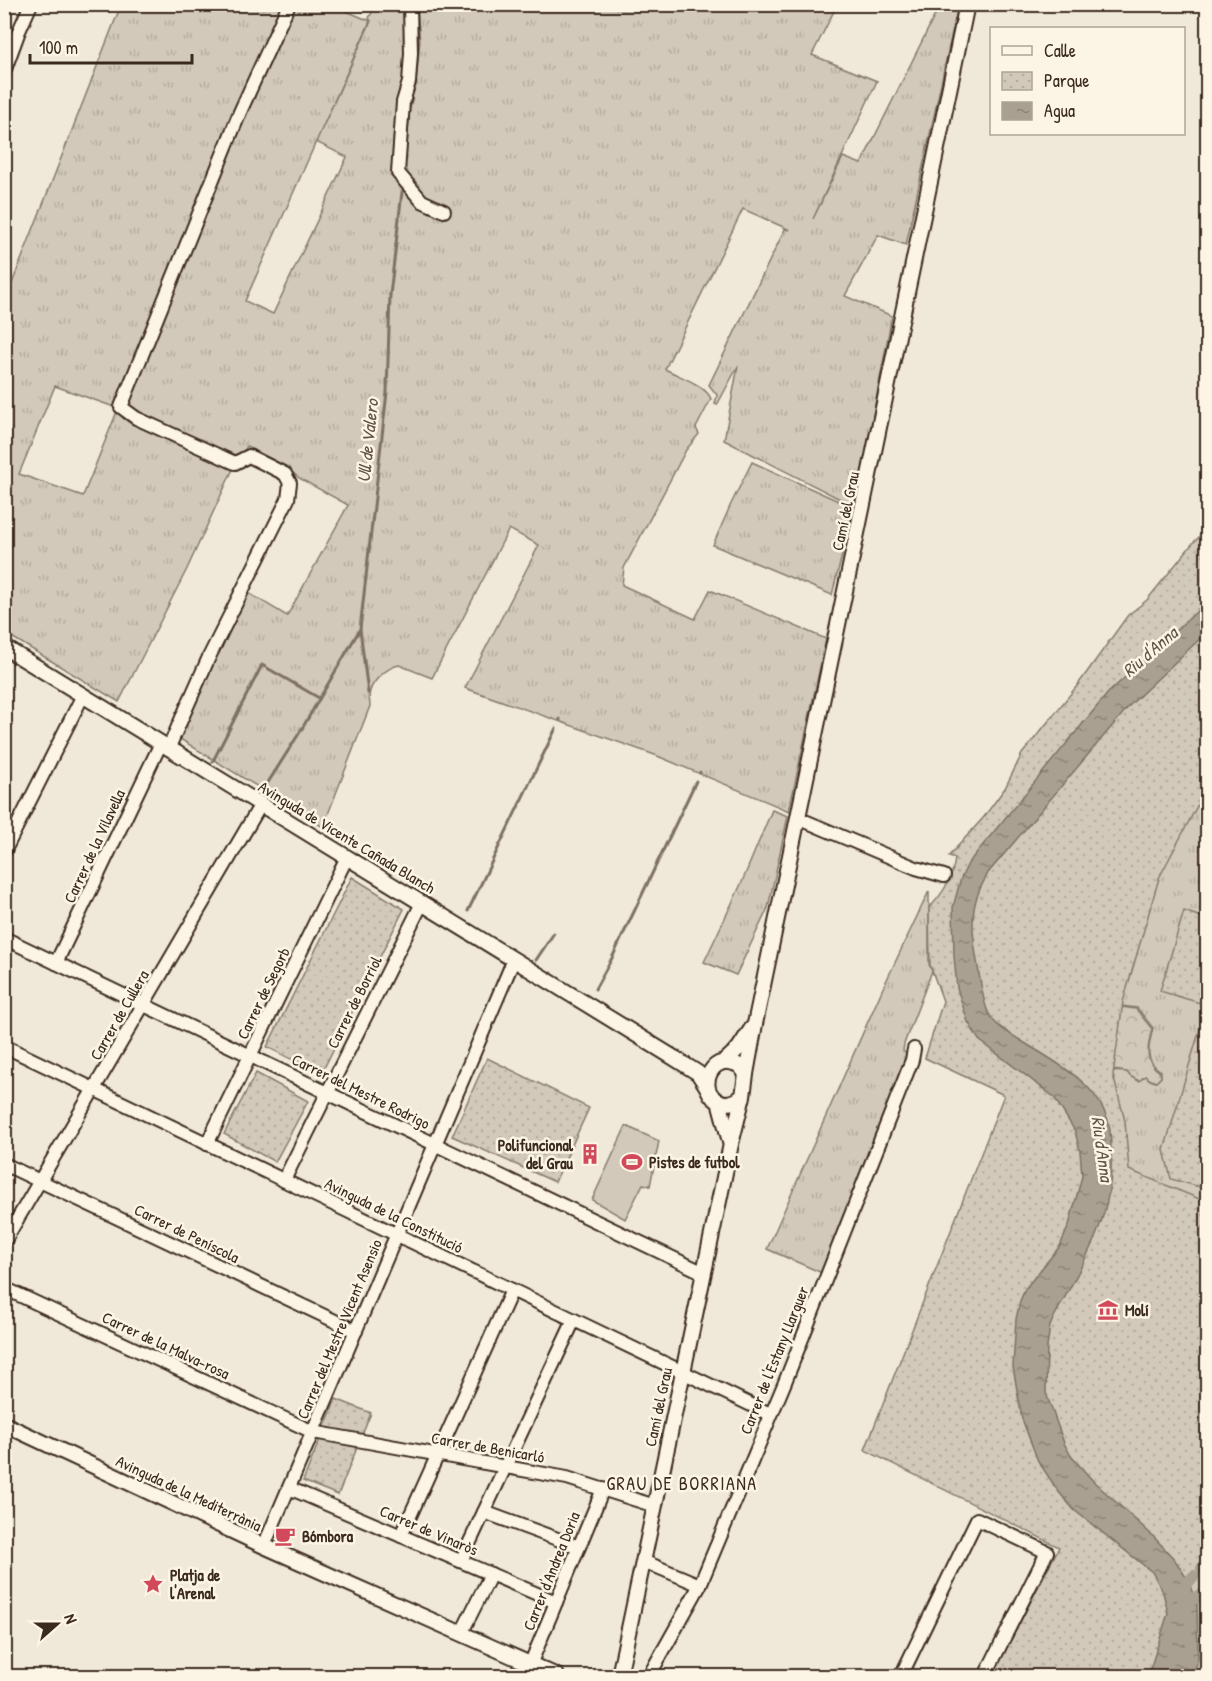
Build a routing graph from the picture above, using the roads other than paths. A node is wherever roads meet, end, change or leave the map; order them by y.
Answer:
1 (31, 4) edge
2 (289, 4) edge
3 (410, 4) edge
4 (967, 4) edge
5 (4, 72) edge
6 (444, 211) dead end
7 (4, 647) edge
8 (83, 695) junction
9 (165, 745) junction
10 (261, 804) junction
11 (798, 818) junction
12 (4, 852) edge
13 (347, 857) junction
14 (944, 876) dead end
15 (422, 903) junction
16 (4, 938) edge
17 (514, 959) junction
18 (56, 963) junction
19 (144, 1005) junction
20 (755, 1024) junction
21 (4, 1046) edge
22 (914, 1049) dead end
23 (250, 1056) junction
24 (671, 1056) junction
25 (721, 1063) junction
26 (746, 1074) junction
27 (707, 1088) junction
28 (94, 1089) junction
29 (328, 1093) junction
30 (743, 1096) junction
31 (719, 1101) junction
32 (207, 1144) junction
33 (435, 1144) junction
34 (731, 1144) junction
35 (4, 1164) edge
36 (284, 1180) junction
37 (40, 1181) junction
38 (397, 1235) junction
39 (4, 1242) edge
40 (704, 1273) junction
41 (4, 1288) edge
42 (512, 1290) junction
43 (574, 1320) junction
44 (356, 1331) junction
45 (683, 1372) junction
46 (770, 1414) junction
47 (4, 1424) edge
48 (313, 1432) junction
49 (438, 1454) junction
50 (505, 1467) junction
51 (289, 1488) junction
52 (603, 1489) junction
53 (654, 1506) junction
54 (484, 1512) junction
55 (401, 1536) junction
56 (264, 1546) junction
57 (579, 1547) junction
58 (461, 1561) junction
59 (643, 1561) junction
60 (491, 1574) junction
61 (700, 1585) junction
62 (556, 1602) junction
63 (462, 1634) junction
64 (530, 1665) junction
65 (557, 1677) edge
66 (619, 1677) edge
67 (649, 1677) edge
68 (901, 1677) edge
69 (985, 1677) edge

1 - 5 street
2 - 9 street, Carrer de la Vilavella
3 - 6 street
4 - 11 street, Camí del Grau
7 - 8 street, Avinguda de Vicente Cañada Blanch
8 - 9 street, Avinguda de Vicente Cañada Blanch
8 - 12 street
9 - 10 street, Avinguda de Vicente Cañada Blanch
9 - 18 street, Carrer de la Vilavella
10 - 13 street, Avinguda de Vicente Cañada Blanch
10 - 19 street, Carrer de Cullera
11 - 14 street
11 - 20 street, Camí del Grau
13 - 15 street, Avinguda de Vicente Cañada Blanch
13 - 23 street, Carrer de Segorb
15 - 17 street, Avinguda de Vicente Cañada Blanch
15 - 29 street, Carrer de Borriol
16 - 18 street, Carrer del Mestre Rodrigo
17 - 24 street, Avinguda de Vicente Cañada Blanch
17 - 33 street, Carrer del Mestre Vicent Asensio
18 - 19 street, Carrer del Mestre Rodrigo
19 - 23 street, Carrer del Mestre Rodrigo
19 - 28 street, Carrer de Cullera
20 - 25 street, Camí del Grau
20 - 26 street, Camí del Grau
21 - 28 street, Avinguda de la Constitució
22 - 46 street, Carrer de l'Estany Llarguer
23 - 29 street, Carrer del Mestre Rodrigo
23 - 32 street, Carrer de Segorb
24 - 25 street, Avinguda de Vicente Cañada Blanch
24 - 27 street, Avinguda de Vicente Cañada Blanch
25 - 26 street
25 - 27 street
26 - 30 street
27 - 31 street
28 - 32 street, Avinguda de la Constitució
28 - 37 street, Carrer de Cullera
29 - 33 street, Carrer del Mestre Rodrigo
29 - 36 street, Carrer de Borriol
30 - 31 street
30 - 34 street, Camí del Grau
31 - 34 street, Camí del Grau
32 - 36 street, Avinguda de la Constitució
33 - 38 street, Carrer del Mestre Vicent Asensio
33 - 40 street, Carrer del Mestre Rodrigo
34 - 40 street, Camí del Grau
35 - 37 street, Carrer de Peníscola
36 - 38 street, Avinguda de la Constitució
37 - 39 street, Carrer de Cullera
37 - 44 street, Carrer de Peníscola
38 - 42 street, Avinguda de la Constitució
38 - 44 street, Carrer del Mestre Vicent Asensio
40 - 45 street, Camí del Grau
41 - 48 street, Carrer de la Malva-rosa
42 - 43 street, Avinguda de la Constitució
42 - 49 street
43 - 45 street, Avinguda de la Constitució
43 - 50 street
44 - 48 street, Carrer del Mestre Vicent Asensio
45 - 46 street, Avinguda de la Constitució
45 - 53 street, Camí del Grau
46 - 61 street, Carrer de l'Estany Llarguer
47 - 56 street, Avinguda de la Mediterrània
48 - 49 street, Carrer de Benicarló
48 - 51 street, Carrer del Mestre Vicent Asensio
49 - 50 street, Carrer de Benicarló
49 - 55 street
50 - 52 street, Carrer de Benicarló
50 - 54 street
51 - 55 street, Carrer de Vinaròs
51 - 56 street, Carrer del Mestre Vicent Asensio
52 - 53 street, Carrer de Benicarló
52 - 57 street, Carrer d'Andrea Doria
53 - 59 street, Camí del Grau
54 - 57 street
54 - 58 street
55 - 58 street, Carrer de Vinaròs
56 - 63 street, Avinguda de la Mediterrània
57 - 62 street, Carrer d'Andrea Doria
58 - 60 street, Carrer de Vinaròs
59 - 61 street
59 - 66 street, Camí del Grau
60 - 62 street, Carrer de Vinaròs
60 - 63 street
61 - 67 street, Carrer de l'Estany Llarguer
62 - 64 street, Carrer d'Andrea Doria
63 - 64 street, Avinguda de la Mediterrània
64 - 65 street, Avinguda de la Mediterrània
68 - 69 street

